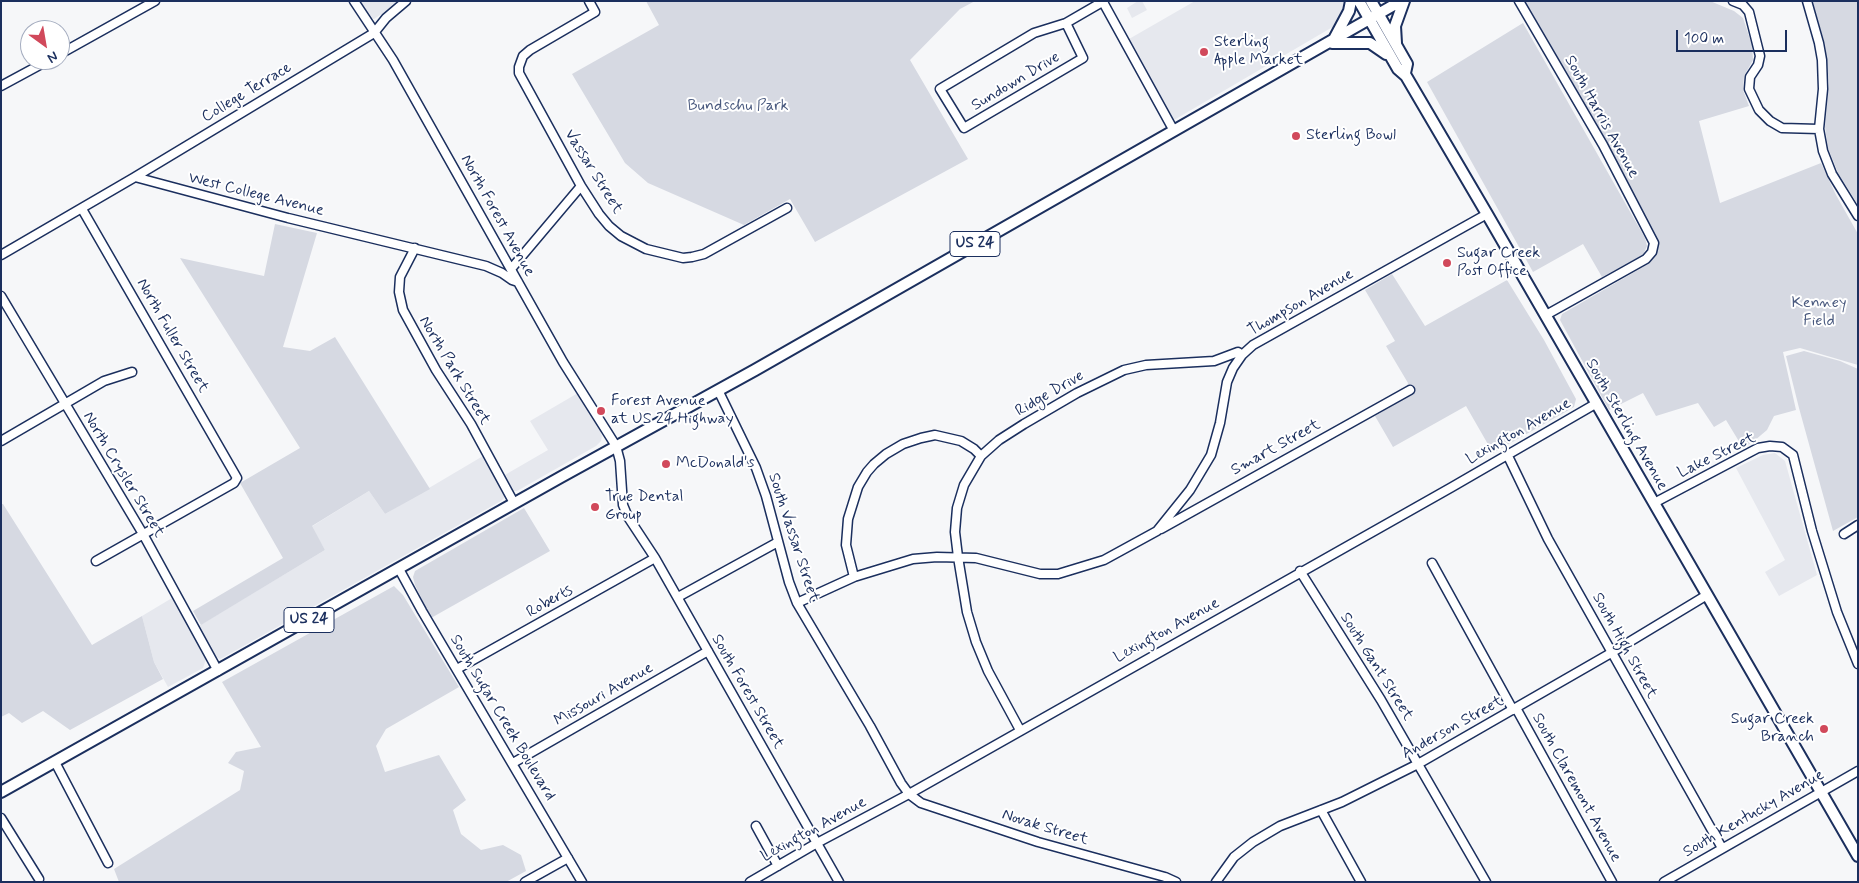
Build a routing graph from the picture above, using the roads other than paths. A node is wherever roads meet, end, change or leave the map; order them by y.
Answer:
1 (155, 1) edge
2 (354, 1) edge
3 (406, 1) edge
4 (589, 1) edge
5 (1351, 1) edge
6 (1359, 1) edge
7 (1371, 1) edge
8 (1403, 1) edge
9 (1520, 1) edge
10 (1733, 1) edge
11 (1807, 1) edge
12 (1104, 2) edge
13 (1374, 17) junction
14 (1066, 23) junction
15 (374, 33) junction
16 (1331, 41) junction
17 (1396, 44) junction
18 (70, 48) edge
19 (1391, 58) junction
20 (31, 70) edge
21 (1404, 73) junction
22 (1, 86) edge
23 (1820, 129) junction
24 (1174, 131) junction
25 (135, 178) junction
26 (581, 186) junction
27 (787, 208) dead end
28 (82, 209) junction
29 (1487, 214) junction
30 (1858, 216) edge
31 (415, 248) junction
32 (1, 255) edge
33 (511, 269) junction
34 (518, 282) junction
35 (1, 296) edge
36 (1546, 315) junction
37 (1242, 355) junction
38 (132, 372) dead end
39 (718, 390) junction
40 (1410, 390) dead end
41 (1596, 403) junction
42 (65, 404) junction
43 (1, 441) edge
44 (616, 446) junction
45 (1507, 454) junction
46 (981, 456) junction
47 (514, 503) junction
48 (1654, 503) junction
49 (1858, 526) edge
50 (1157, 531) junction
51 (143, 534) junction
52 (1844, 534) dead end
53 (778, 542) junction
54 (958, 557) junction
55 (655, 558) junction
56 (96, 561) dead end
57 (1432, 563) dead end
58 (399, 569) junction
59 (1300, 571) junction
60 (854, 577) junction
61 (1707, 595) junction
62 (678, 597) junction
63 (797, 603) junction
64 (708, 651) junction
65 (1611, 653) junction
66 (1858, 664) edge
67 (457, 669) junction
68 (218, 671) junction
69 (1514, 709) junction
70 (1020, 730) junction
71 (55, 762) junction
72 (513, 763) junction
73 (1418, 764) junction
74 (1858, 771) edge
75 (1, 792) edge
76 (1821, 792) junction
77 (909, 794) junction
78 (1321, 810) junction
79 (1, 818) edge
80 (756, 826) dead end
81 (817, 843) junction
82 (1722, 848) junction
83 (1858, 856) edge
84 (568, 858) junction
85 (108, 863) dead end
86 (778, 866) junction
87 (38, 880) dead end
88 (526, 882) edge
89 (582, 882) edge
90 (750, 882) edge
91 (839, 882) edge
92 (1176, 882) edge
93 (1216, 882) edge
94 (1361, 882) edge
95 (1486, 882) edge
96 (1612, 882) edge
97 (1664, 882) edge

1 - 18 street
2 - 15 street, North Forest Avenue
3 - 15 street, College Terrace
4 - 26 street, Vassar Street
5 - 16 main road
6 - 13 main road, South Sterling Avenue
7 - 13 main road, South Sterling Avenue
8 - 13 main road, US 24
8 - 17 main road
9 - 36 street, South Harris Avenue
10 - 23 street
11 - 23 street
12 - 14 street, Sundown Drive
12 - 24 street
13 - 16 main road, US 24
13 - 17 main road, South Sterling Avenue
13 - 19 main road, South Sterling Avenue
14 - 14 street, Sundown Drive
15 - 25 street, College Terrace
15 - 33 street, North Forest Avenue
16 - 19 main road
16 - 24 main road, US 24
17 - 21 main road, South Sterling Avenue
19 - 21 main road, South Sterling Avenue
20 - 22 street
21 - 29 main road, South Sterling Avenue
23 - 30 street
24 - 39 main road, US 24
25 - 28 street
25 - 31 street, West College Avenue
26 - 27 street, Vassar Street
26 - 33 street
28 - 32 street
28 - 51 street, North Fuller Street
29 - 36 main road, South Sterling Avenue
29 - 37 street, Thompson Avenue
31 - 34 street, West College Avenue
31 - 47 street, North Park Street
33 - 34 street, North Forest Avenue
34 - 44 street, North Forest Avenue
35 - 42 street, North Crysler Street
36 - 41 main road, South Sterling Avenue
37 - 46 street, Ridge Drive
37 - 50 street, Thompson Avenue
38 - 42 street
39 - 44 main road, US 24
39 - 53 street, South Vassar Street
40 - 50 street, Smart Street
41 - 45 street, Lexington Avenue
41 - 48 main road, South Sterling Avenue
42 - 43 street
42 - 51 street, North Crysler Street
44 - 47 main road, US 24
44 - 55 street, South Forest Street
45 - 59 street, Lexington Avenue
45 - 65 street, South High Street
46 - 54 street, Ridge Drive
46 - 60 street
47 - 58 main road, US 24
48 - 61 main road, South Sterling Avenue
48 - 66 street, Lake Street
49 - 52 street
50 - 54 street, Thompson Avenue
51 - 56 street
51 - 68 street, North Crysler Street
53 - 62 street
53 - 63 street, South Vassar Street
54 - 60 street, Thompson Avenue
54 - 70 street, Ridge Drive
55 - 62 street, South Forest Street
55 - 67 street, Roberts
57 - 69 street, South Claremont Avenue
58 - 67 street, South Sugar Creek Boulevard
58 - 68 main road, US 24
59 - 70 street, Lexington Avenue
59 - 73 street, South Gant Street
60 - 63 street, Thompson Avenue
61 - 65 street, Anderson Street
61 - 76 main road, South Sterling Avenue
62 - 64 street, South Forest Street
63 - 77 street, South Vassar Street
64 - 72 street, Missouri Avenue
64 - 81 street, South Forest Street
65 - 69 street, Anderson Street
65 - 82 street, South High Street
67 - 72 street, South Sugar Creek Boulevard
68 - 71 main road, US 24
69 - 73 street, Anderson Street
69 - 96 street, South Claremont Avenue
70 - 77 street, Lexington Avenue
71 - 75 main road, US 24
71 - 85 street
72 - 84 street, South Sugar Creek Boulevard
73 - 78 street, Anderson Street
73 - 95 street, South Gant Street
74 - 76 street, South Kentucky Avenue
76 - 82 street, South Kentucky Avenue
76 - 83 main road, South Sterling Avenue
77 - 81 street, Lexington Avenue
77 - 92 street, Novak Street
78 - 93 street, Anderson Street
78 - 94 street
79 - 87 street
80 - 86 street
81 - 86 street, Lexington Avenue
81 - 91 street, South Forest Street
82 - 97 street, South Kentucky Avenue
84 - 88 street
84 - 89 street, South Sugar Creek Boulevard
86 - 90 street, Lexington Avenue

